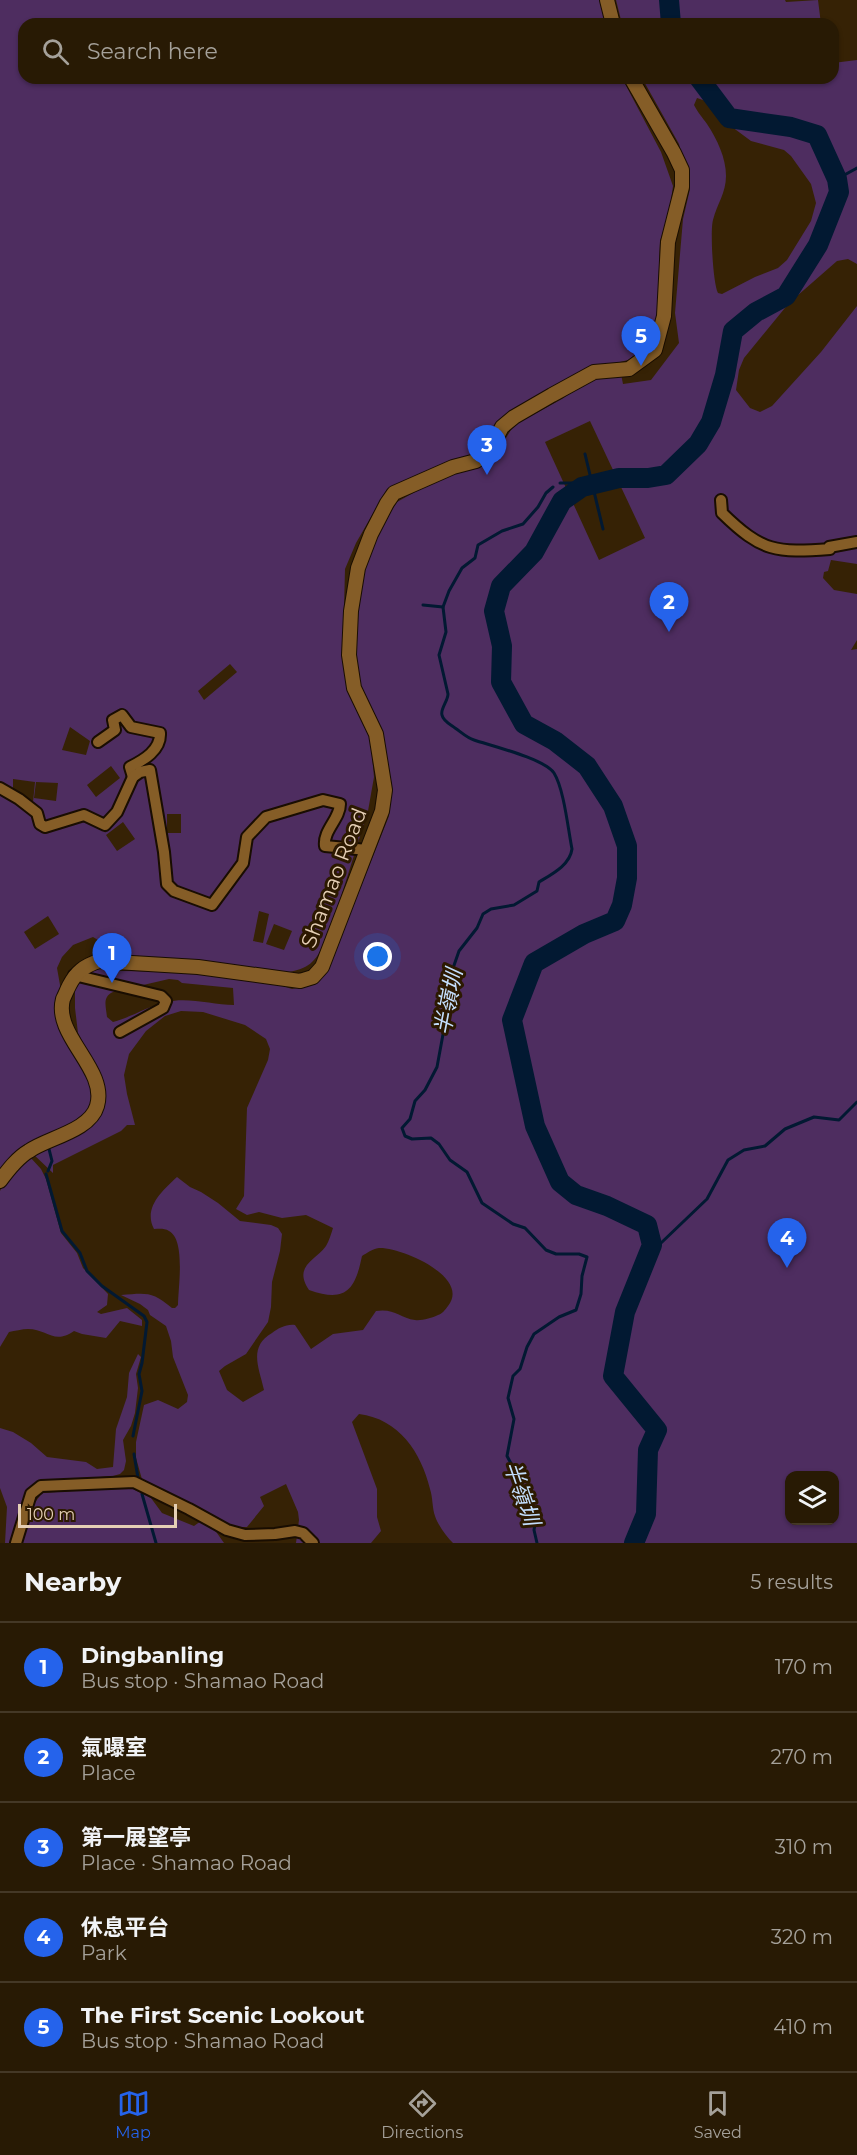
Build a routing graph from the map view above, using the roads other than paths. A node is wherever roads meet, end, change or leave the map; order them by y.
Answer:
1 (608, 0) edge
2 (612, 18) edge
3 (634, 84) edge
4 (721, 500) dead end
5 (857, 542) edge
6 (98, 742) dead end
7 (133, 777) junction
8 (0, 788) edge
9 (367, 850) junction
10 (74, 975) junction
11 (120, 1032) dead end
12 (0, 1180) edge
13 (16, 1543) edge
14 (313, 1543) edge

1 - 2 street
3 - 9 street, Shamao Road
4 - 5 street
6 - 7 street
7 - 8 street
7 - 9 street
9 - 10 street, Shamao Road
10 - 11 street
10 - 12 street
13 - 14 street

